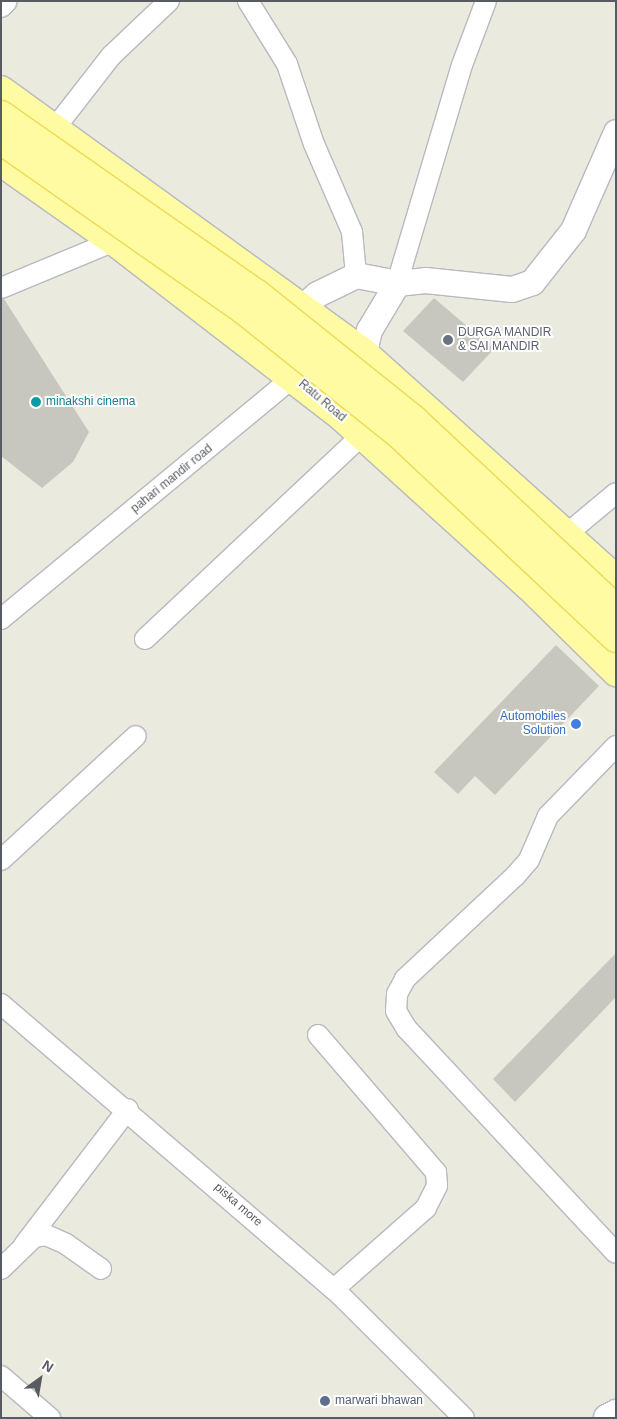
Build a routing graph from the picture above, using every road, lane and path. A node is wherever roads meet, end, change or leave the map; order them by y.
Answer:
1 (7, 1) edge
2 (169, 1) edge
3 (248, 1) edge
4 (486, 1) edge
5 (1, 7) edge
6 (1, 90) edge
7 (1, 115) edge
8 (55, 128) junction
9 (615, 138) edge
10 (1, 140) edge
11 (1, 162) edge
12 (170, 210) junction
13 (114, 242) junction
14 (356, 275) junction
15 (397, 283) junction
16 (1, 288) edge
17 (301, 308) junction
18 (336, 332) junction
19 (364, 353) junction
20 (296, 378) junction
21 (403, 389) junction
22 (363, 437) junction
23 (616, 493) edge
24 (568, 534) junction
25 (616, 579) edge
26 (616, 609) edge
27 (1, 619) edge
28 (616, 638) edge
29 (145, 639) dead end
30 (616, 672) edge
31 (136, 736) dead end
32 (616, 746) edge
33 (1, 860) edge
34 (1, 1004) edge
35 (318, 1034) dead end
36 (128, 1109) junction
37 (24, 1245) junction
38 (616, 1253) edge
39 (1, 1268) edge
40 (102, 1269) dead end
41 (334, 1289) junction
42 (1, 1376) edge
43 (616, 1414) edge
44 (50, 1418) edge
45 (464, 1418) edge
46 (608, 1418) edge

1 - 5 street
2 - 8 street
3 - 14 street
4 - 15 street
6 - 8 main road
7 - 26 main road, bridge
8 - 12 main road
9 - 15 street
10 - 28 main road, bridge
11 - 13 main road, Ratu Road
12 - 13 street
12 - 17 main road
13 - 16 street
13 - 20 main road, Ratu Road
14 - 15 street
14 - 17 street
15 - 19 street
17 - 18 main road
18 - 19 main road
18 - 20 street, pahari mandir road
19 - 21 main road
20 - 22 main road, Ratu Road
20 - 27 street, pahari mandir road
21 - 22 street
21 - 24 main road
22 - 29 street
22 - 30 main road, Ratu Road
23 - 24 street
24 - 25 main road
31 - 33 street
32 - 38 street
34 - 36 street, piska more
35 - 41 street
36 - 37 street
36 - 41 street, piska more
37 - 39 street
37 - 40 street
41 - 45 street, piska more
42 - 44 street
43 - 46 main road

